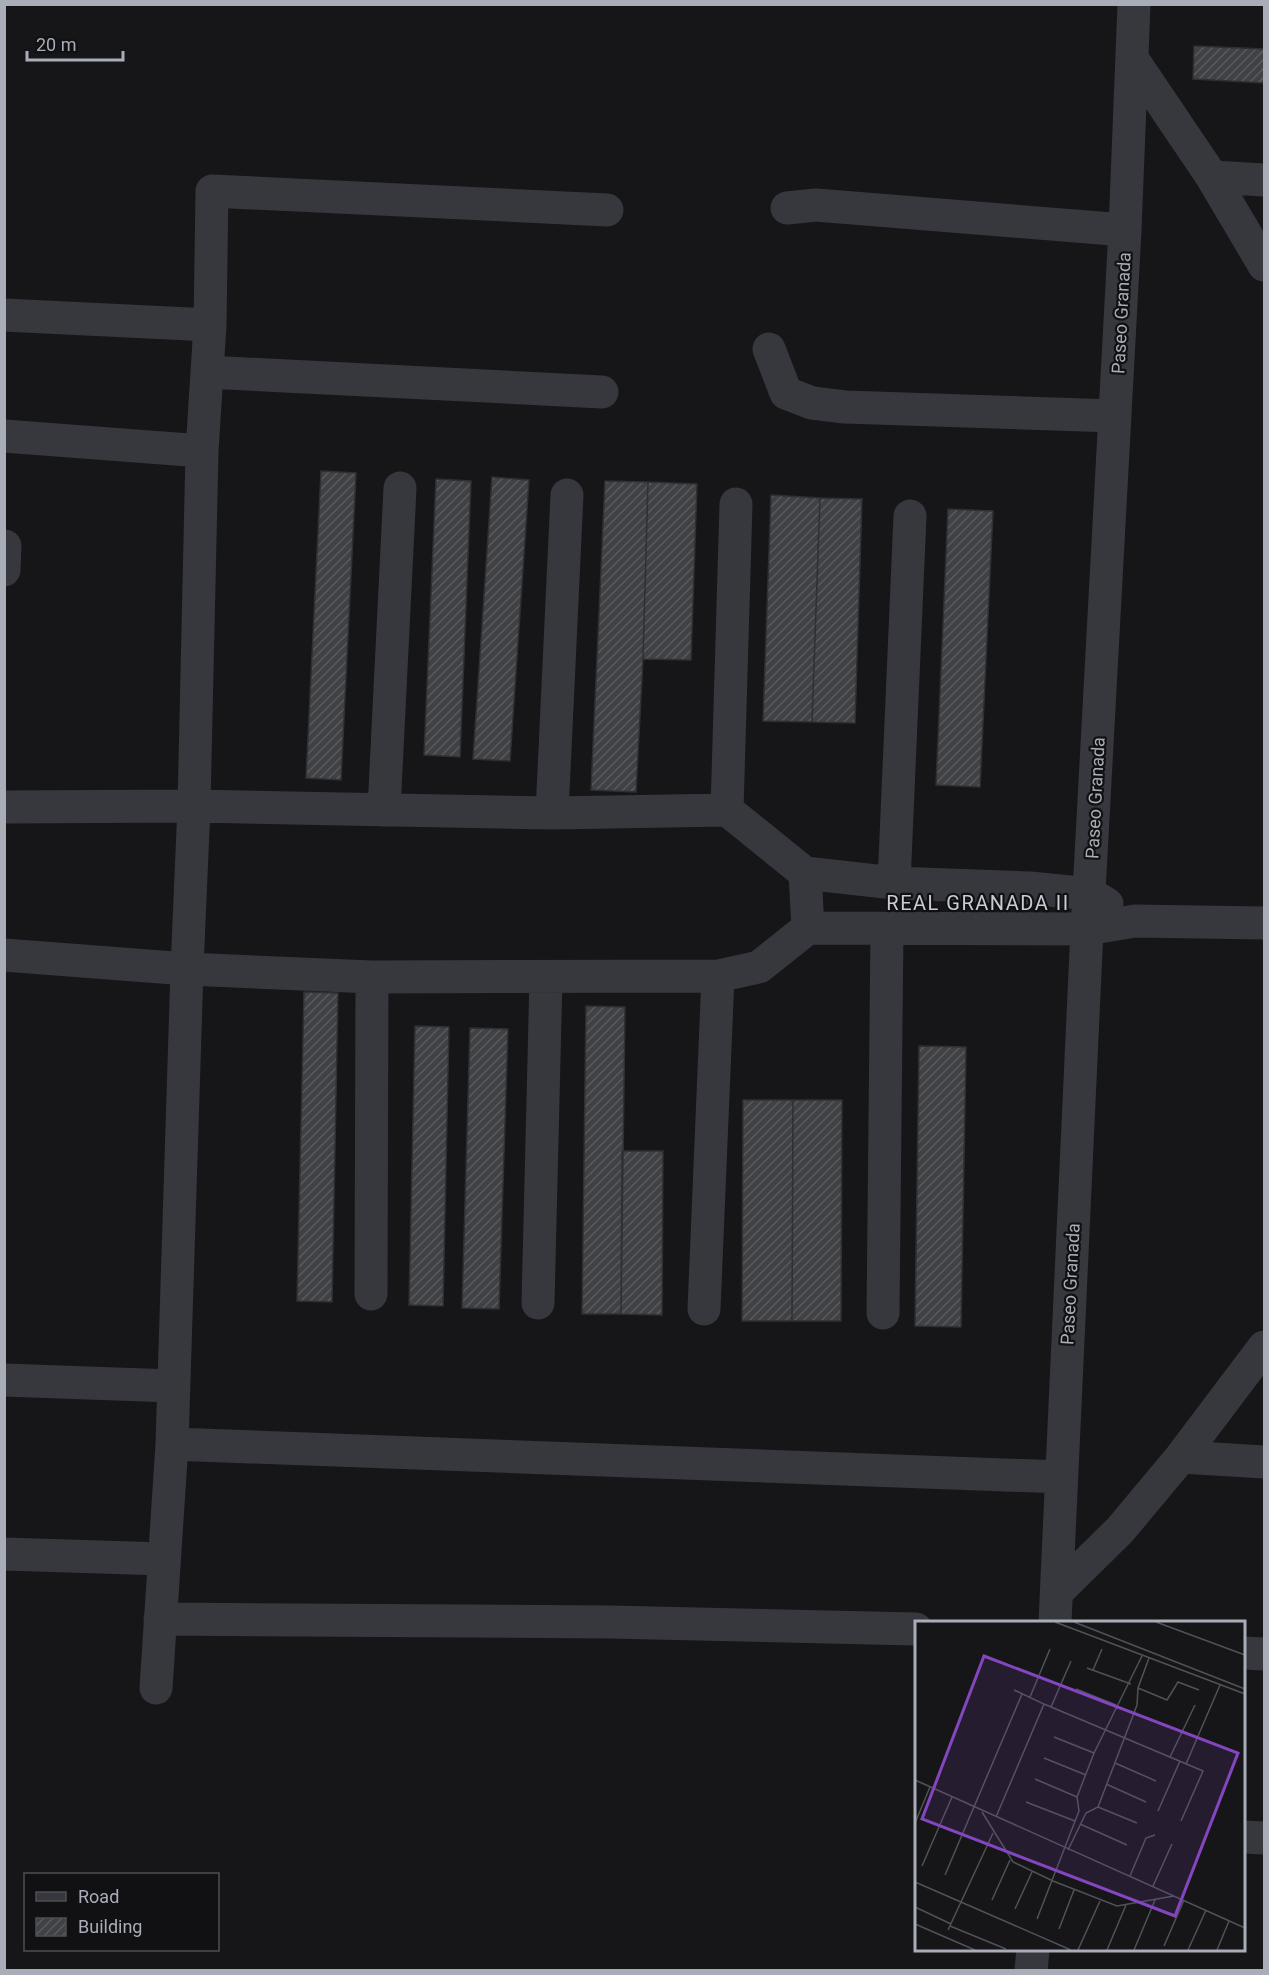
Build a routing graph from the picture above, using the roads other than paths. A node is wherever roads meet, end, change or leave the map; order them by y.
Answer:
1 (1134, 4) edge
2 (1133, 60) junction
3 (1212, 177) junction
4 (1264, 180) edge
5 (787, 208) dead end
6 (607, 210) dead end
7 (1125, 230) junction
8 (1264, 265) edge
9 (4, 315) edge
10 (210, 325) junction
11 (769, 349) dead end
12 (207, 372) junction
13 (602, 392) dead end
14 (1115, 416) junction
15 (4, 436) edge
16 (202, 451) junction
17 (400, 488) dead end
18 (567, 495) dead end
19 (736, 504) dead end
20 (910, 516) dead end
21 (5, 546) edge
22 (4, 570) edge
23 (194, 806) junction
24 (4, 807) edge
25 (384, 810) junction
26 (727, 810) junction
27 (552, 813) junction
28 (804, 873) junction
29 (894, 883) junction
30 (1090, 894) junction
31 (1135, 921) junction
32 (1264, 922) edge
33 (808, 928) junction
34 (887, 929) junction
35 (1087, 929) junction
36 (4, 955) edge
37 (187, 969) junction
38 (718, 976) junction
39 (372, 977) junction
40 (546, 978) junction
41 (371, 1294) dead end
42 (538, 1303) dead end
43 (704, 1309) dead end
44 (883, 1313) dead end
45 (1264, 1347) edge
46 (4, 1380) edge
47 (173, 1386) junction
48 (172, 1444) junction
49 (1181, 1457) junction
50 (1264, 1462) edge
51 (1061, 1477) junction
52 (4, 1554) edge
53 (164, 1559) junction
54 (1056, 1607) edge
55 (160, 1618) junction
56 (915, 1629) edge
57 (1245, 1653) edge
58 (1264, 1654) edge
59 (156, 1688) dead end
60 (1245, 1837) edge
61 (1264, 1838) edge
62 (1033, 1951) edge
63 (1031, 1971) edge

1 - 2 street, Paseo Granada
2 - 3 street
2 - 7 street, Paseo Granada
3 - 4 street
3 - 8 street
5 - 7 street
6 - 10 street
7 - 14 street, Paseo Granada
9 - 10 street
10 - 12 street
11 - 14 street
12 - 13 street
12 - 16 street
14 - 30 street, Paseo Granada
15 - 16 street
16 - 23 street
17 - 25 street
18 - 27 street
19 - 26 street
20 - 29 street
21 - 22 street
23 - 24 street
23 - 25 street
23 - 37 street
25 - 27 street
26 - 27 street
26 - 28 street
28 - 29 street
28 - 33 street
29 - 30 street
30 - 31 street
30 - 35 street, Paseo Granada
31 - 32 street
31 - 35 street
33 - 34 street
33 - 38 street
34 - 35 street
34 - 44 street
35 - 51 street, Paseo Granada
36 - 37 street
37 - 39 street
37 - 47 street
38 - 40 street
38 - 43 street
39 - 40 street
39 - 41 street
40 - 42 street
45 - 49 street
46 - 47 street
47 - 48 street
48 - 51 street
48 - 53 street
49 - 50 street
49 - 54 street
51 - 54 street, Paseo Granada
52 - 53 street
53 - 55 street
55 - 56 street
55 - 59 street
57 - 58 street
60 - 61 street
62 - 63 street

